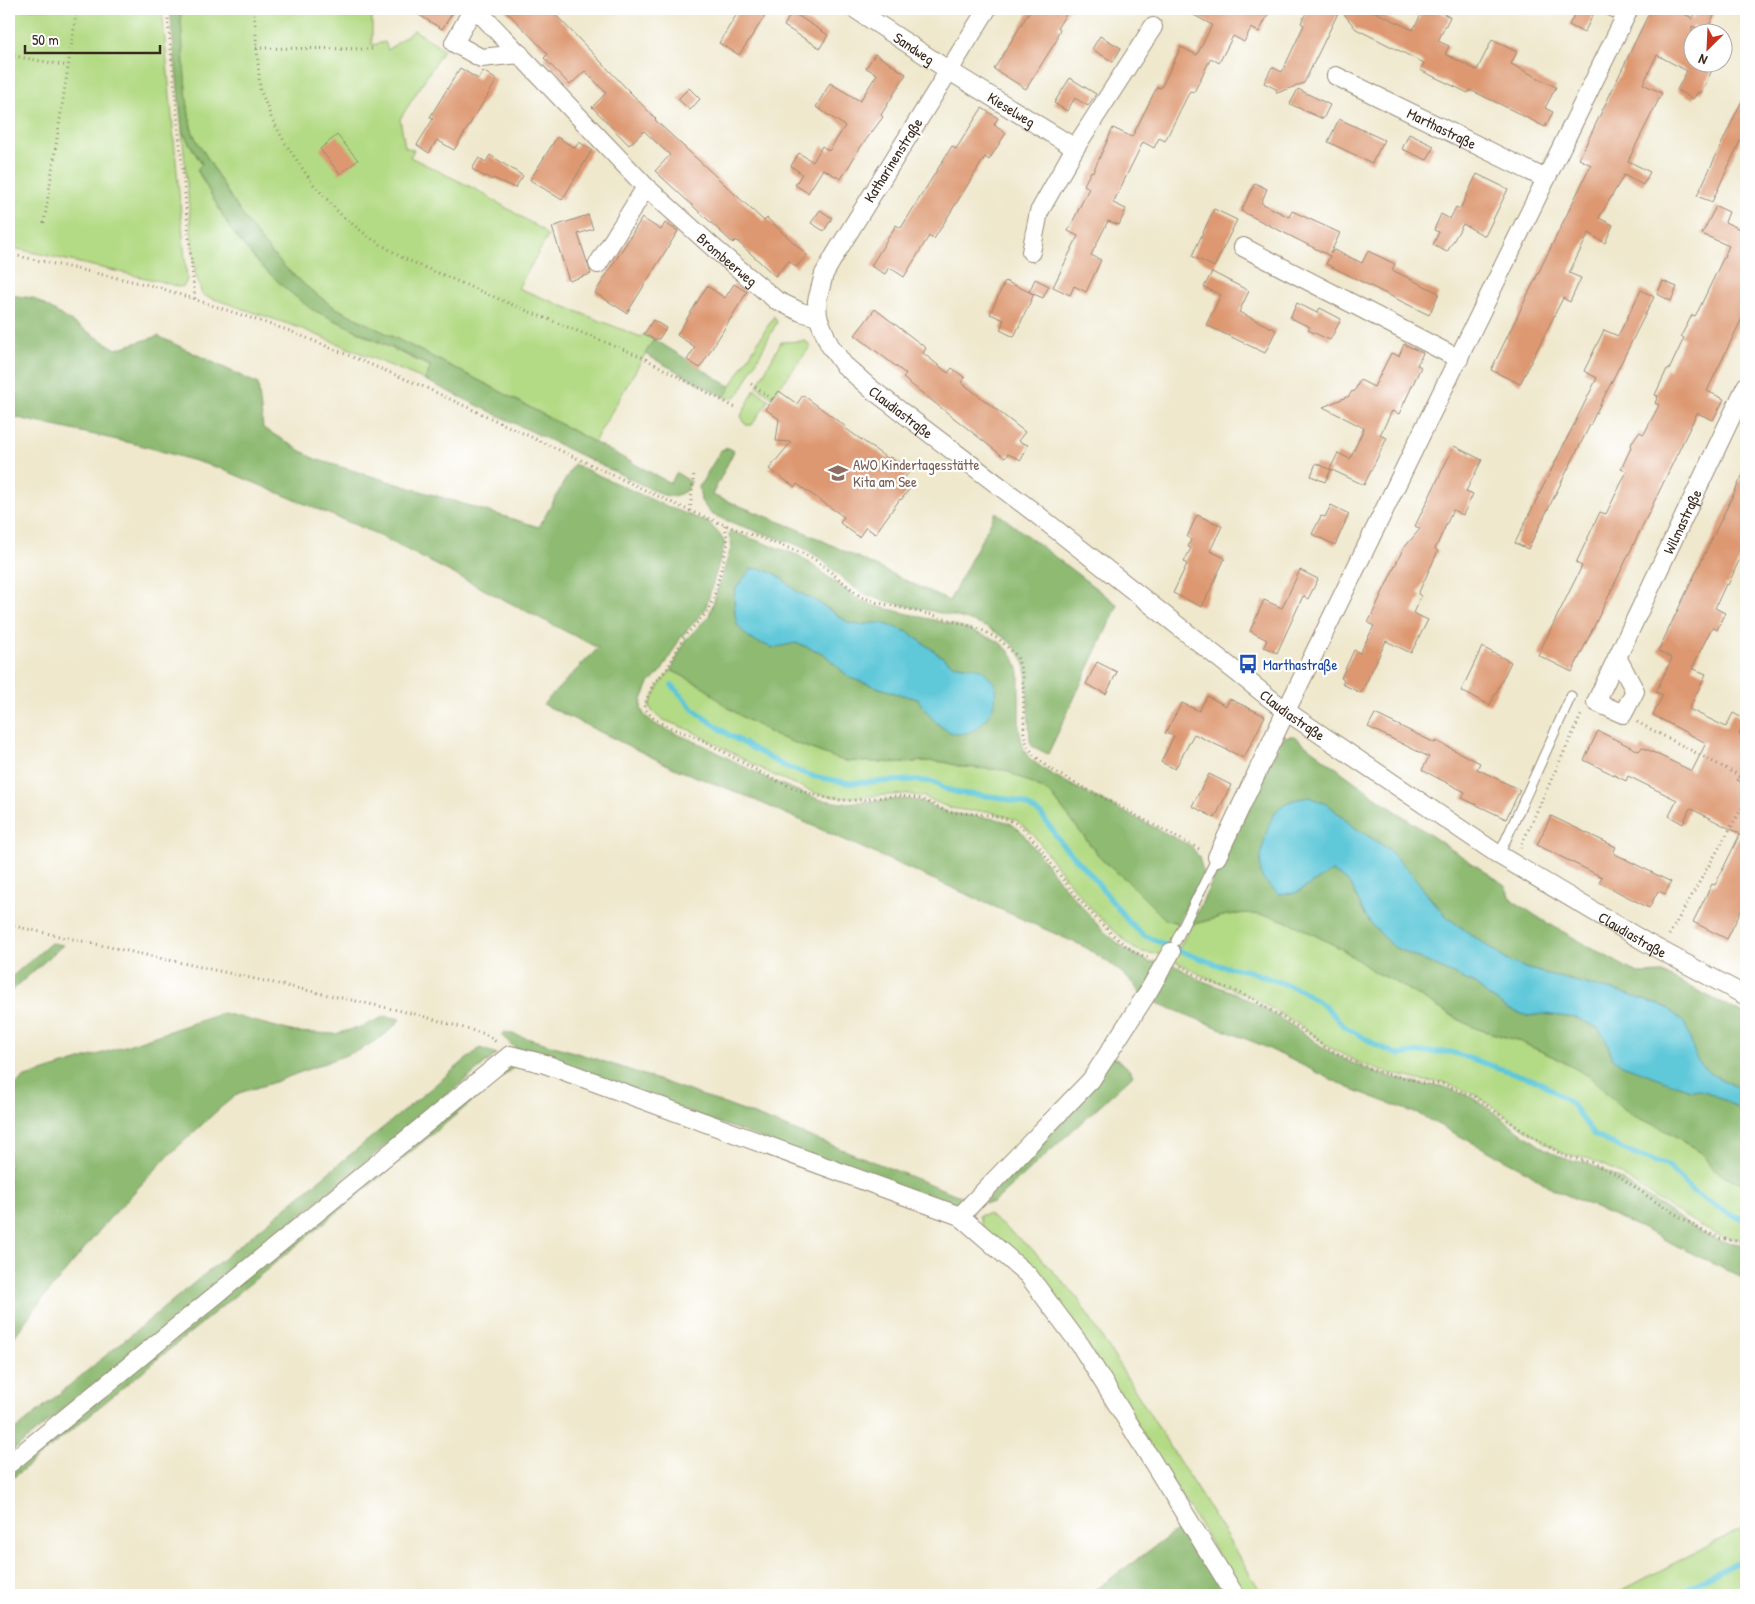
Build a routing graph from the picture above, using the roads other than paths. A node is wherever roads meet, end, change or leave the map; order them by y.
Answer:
1 (474, 9) edge
2 (855, 9) edge
3 (987, 9) edge
4 (1606, 9) edge
5 (1627, 14) edge
6 (1153, 27) dead end
7 (520, 54) junction
8 (948, 70) junction
9 (1336, 76) dead end
10 (1075, 148) junction
11 (1546, 179) junction
12 (646, 187) junction
13 (1243, 247) dead end
14 (1031, 252) dead end
15 (598, 264) dead end
16 (818, 317) junction
17 (1459, 359) junction
18 (1746, 386) edge
19 (1618, 657) junction
20 (1571, 696) dead end
21 (1286, 711) junction
22 (1216, 858) joint
23 (1506, 859) junction
24 (1171, 951) joint
25 (1746, 996) edge
26 (960, 1216) junction
27 (9, 1464) edge
28 (1235, 1595) edge

1 - 7 street, Brombeerweg
1 - 7 street, Brombeerweg
2 - 8 street, Sandweg
3 - 8 street, Katharinenstraße
4 - 5 lane
5 - 11 street
6 - 10 street
7 - 12 street, Brombeerweg
8 - 10 street, Kieselweg
8 - 16 street, Katharinenstraße
9 - 11 street, Marthastraße
10 - 14 street
11 - 17 street
12 - 15 street
12 - 16 street, Brombeerweg
13 - 17 street
16 - 21 street, Claudiastraße
17 - 21 street
18 - 19 street, Wilmastraße
19 - 19 street, Wilmastraße
20 - 23 lane
21 - 22 street
21 - 23 street, Claudiastraße
22 - 24 lane
23 - 25 street, Claudiastraße
24 - 26 street
26 - 27 street
26 - 28 street

